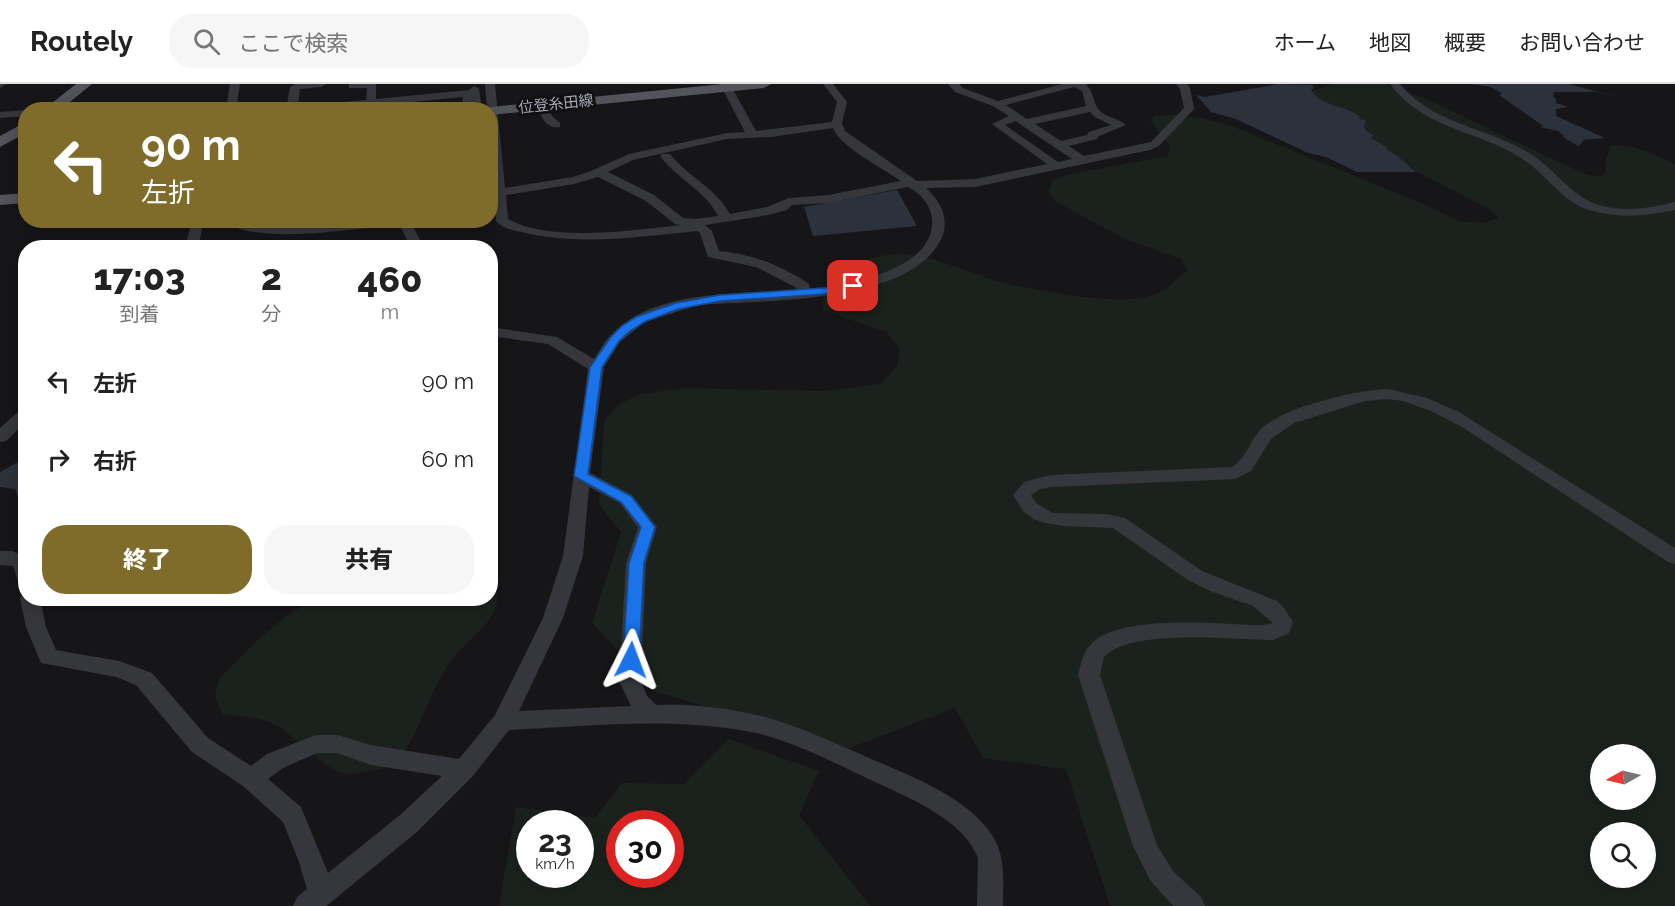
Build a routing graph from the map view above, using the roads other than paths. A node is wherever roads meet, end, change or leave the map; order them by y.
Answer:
1 (85, 84) edge
2 (235, 84) edge
3 (321, 84) edge
4 (438, 84) edge
5 (490, 84) edge
6 (764, 84) edge
7 (828, 84) edge
8 (953, 84) edge
9 (1180, 84) edge
10 (1395, 84) edge
11 (353, 85) edge
12 (421, 86) dead end
13 (726, 86) edge
14 (474, 88) edge
15 (314, 89) edge
16 (455, 89) edge
17 (438, 96) junction
18 (420, 98) junction
19 (61, 102) edge
20 (232, 102) edge
21 (293, 102) edge
22 (341, 102) edge
23 (371, 102) joint
24 (468, 102) edge
25 (491, 102) edge
26 (997, 104) junction
27 (542, 106) junction
28 (1092, 108) junction
29 (498, 110) edge
30 (18, 114) edge
31 (0, 115) edge
32 (1021, 120) junction
33 (837, 124) junction
34 (555, 125) dead end
35 (18, 131) edge
36 (752, 135) junction
37 (0, 143) edge
38 (1059, 145) junction
39 (666, 156) dead end
40 (1082, 160) junction
41 (1057, 166) junction
42 (598, 172) junction
43 (911, 184) junction
44 (498, 193) edge
45 (18, 199) edge
46 (0, 200) edge
47 (1675, 206) edge
48 (498, 208) edge
49 (725, 217) junction
50 (698, 225) junction
51 (253, 228) edge
52 (334, 228) edge
53 (802, 293) junction
54 (498, 332) edge
55 (498, 336) edge
56 (522, 337) junction
57 (596, 367) junction
58 (18, 419) edge
59 (0, 436) edge
60 (581, 476) junction
61 (1675, 557) edge
62 (0, 558) edge
63 (18, 560) edge
64 (32, 606) edge
65 (650, 713) junction
66 (504, 721) junction
67 (464, 770) junction
68 (251, 779) junction
69 (314, 900) edge
70 (990, 906) edge
71 (1192, 906) edge

1 - 19 main road
2 - 20 street
3 - 15 street
4 - 17 street
5 - 25 street
6 - 13 main road, 位登糸田線
7 - 33 street
8 - 26 street
9 - 40 street
10 - 47 street
11 - 22 street
11 - 23 street
12 - 18 street
13 - 27 main road, 位登糸田線
13 - 36 street
14 - 16 street
14 - 24 street
15 - 21 street
16 - 17 street
17 - 18 street
18 - 23 street
26 - 28 street
26 - 32 street
27 - 29 main road, 位登糸田線
27 - 34 street
28 - 32 street
28 - 38 street
30 - 31 street
32 - 38 street
32 - 41 street
33 - 36 street
33 - 43 street
35 - 37 main road
36 - 42 street
38 - 40 street
39 - 49 street
40 - 41 street
41 - 43 street
42 - 44 street
42 - 50 street
43 - 49 street
43 - 53 street
45 - 46 main road
48 - 50 street
49 - 50 street
50 - 53 street
51 - 52 street
53 - 57 street
54 - 56 street
55 - 56 street
56 - 57 street
57 - 60 street
58 - 59 street
60 - 65 street
60 - 66 street
61 - 71 street
62 - 63 street
64 - 68 street
65 - 66 street
65 - 70 street
66 - 67 street
67 - 68 street
67 - 69 street
68 - 69 street

